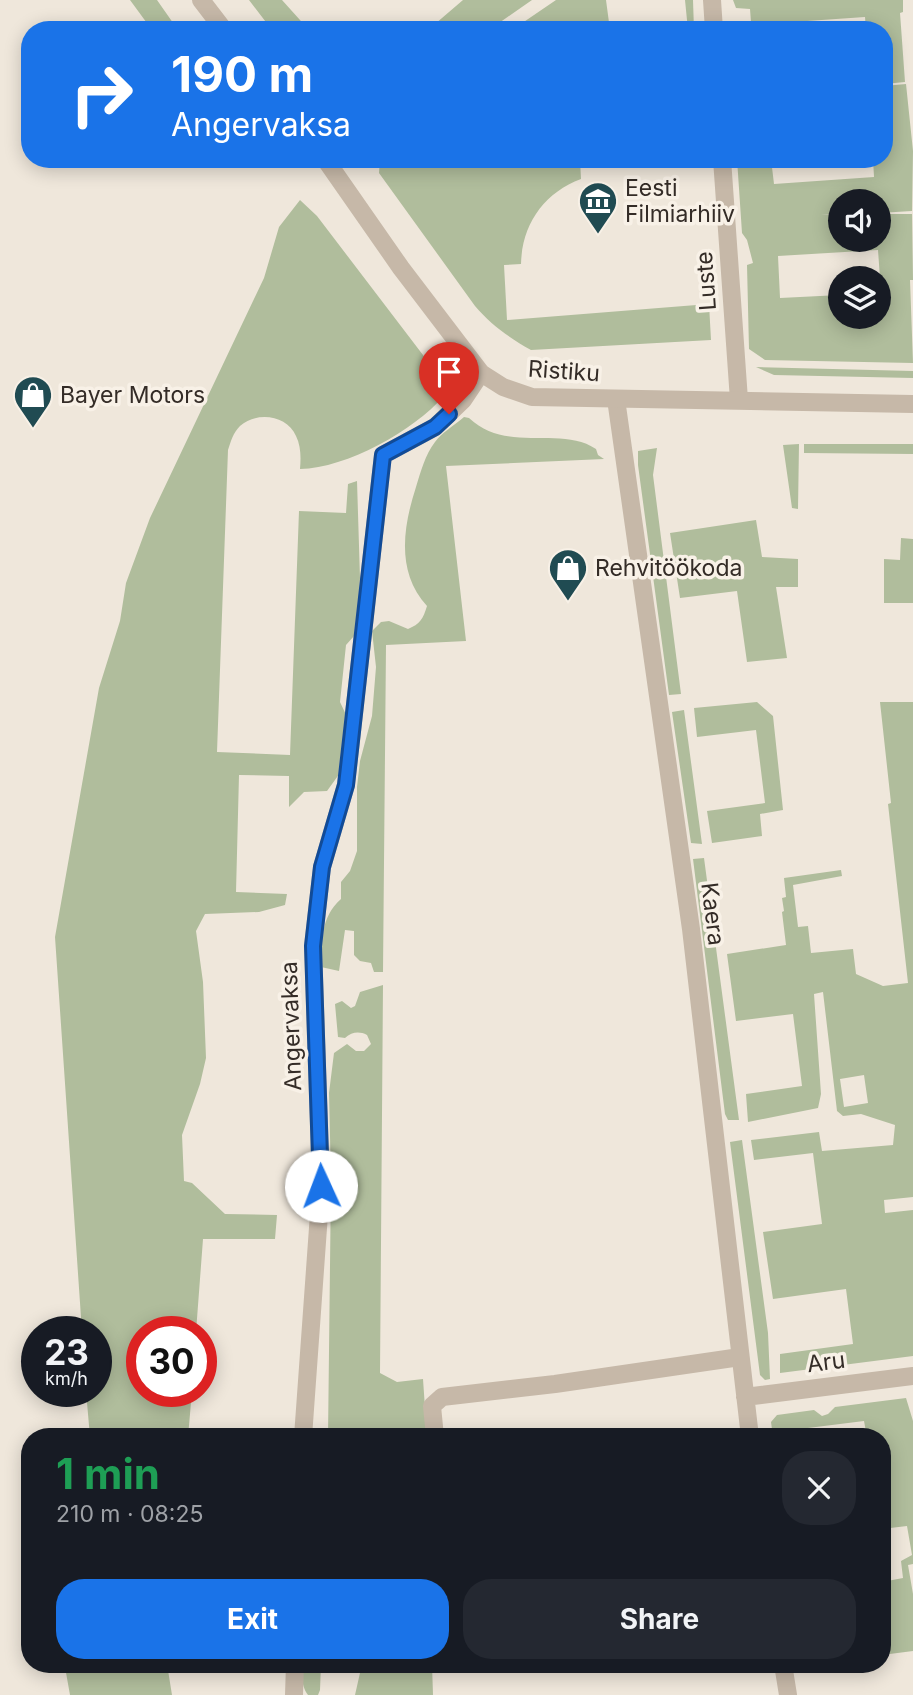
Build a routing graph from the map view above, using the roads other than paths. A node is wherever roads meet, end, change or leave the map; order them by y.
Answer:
1 (201, 0) edge
2 (712, 0) edge
3 (217, 21) edge
4 (713, 21) edge
5 (331, 168) edge
6 (723, 168) edge
7 (481, 373) junction
8 (616, 399) junction
9 (739, 400) junction
10 (913, 404) edge
11 (740, 1357) junction
12 (913, 1376) edge
13 (746, 1397) junction
14 (304, 1428) edge
15 (434, 1428) edge
16 (749, 1428) edge
17 (295, 1673) edge
18 (784, 1673) edge
19 (294, 1695) edge
20 (788, 1695) edge

1 - 3 street
2 - 4 street
5 - 7 street, Ristiku
6 - 9 street, Luste
7 - 8 street, Ristiku
7 - 14 street, Angervaksa
8 - 9 street, Ristiku
8 - 11 street, Kaera
9 - 10 street, Ristiku
11 - 13 street, Kaera
11 - 15 street
12 - 13 street, Aru
13 - 16 street, Kaera
17 - 19 street
18 - 20 street

